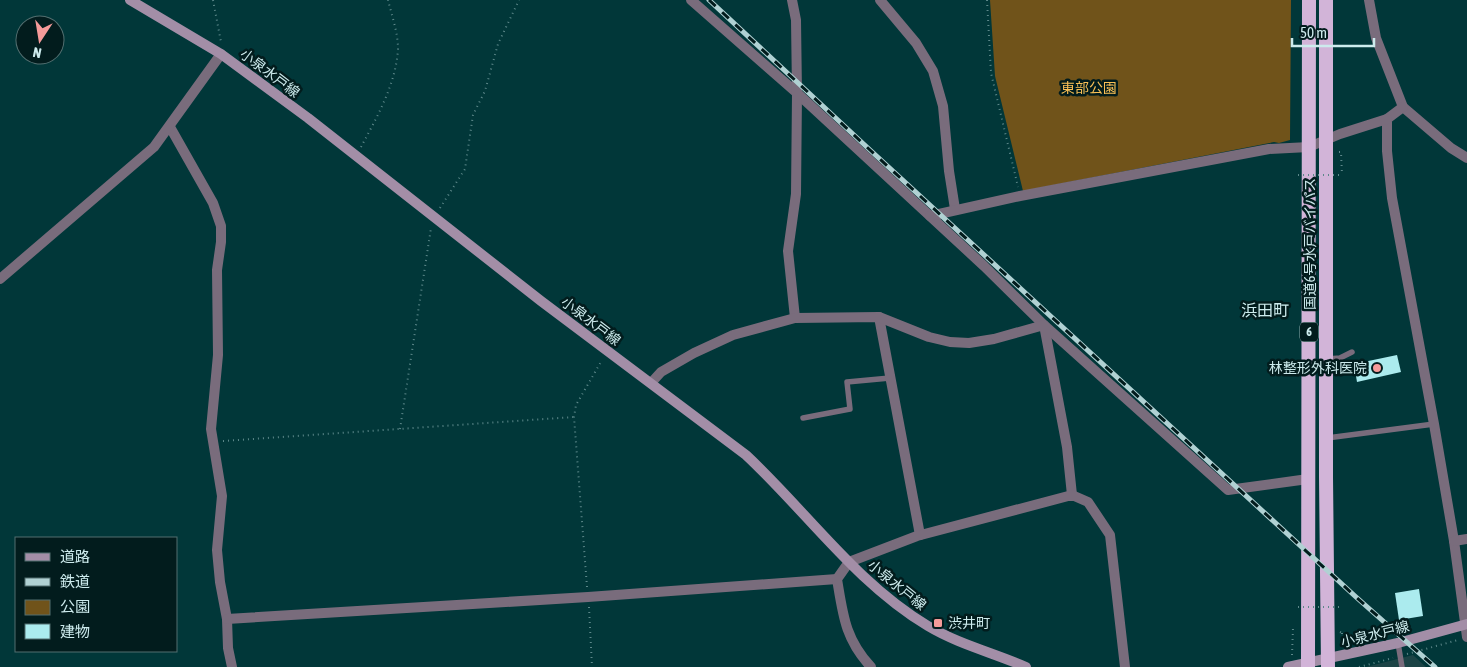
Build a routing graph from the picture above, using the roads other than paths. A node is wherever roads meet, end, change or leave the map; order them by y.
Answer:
1 (130, 0) edge
2 (691, 0) edge
3 (792, 0) edge
4 (880, 0) edge
5 (1309, 0) edge
6 (1326, 0) edge
7 (1369, 0) edge
8 (221, 54) junction
9 (797, 93) junction
10 (1404, 107) junction
11 (1387, 119) junction
12 (170, 127) junction
13 (1326, 140) junction
14 (1309, 147) junction
15 (1467, 158) edge
16 (955, 209) junction
17 (930, 216) junction
18 (0, 279) edge
19 (879, 317) junction
20 (795, 318) junction
21 (1044, 325) junction
22 (1352, 352) dead end
23 (1327, 358) junction
24 (890, 378) junction
25 (651, 383) junction
26 (803, 418) dead end
27 (1434, 424) junction
28 (1327, 438) junction
29 (1308, 479) junction
30 (1072, 495) junction
31 (920, 535) junction
32 (1467, 539) edge
33 (1454, 541) junction
34 (849, 562) junction
35 (837, 579) junction
36 (227, 619) junction
37 (1466, 624) edge
38 (1467, 637) edge
39 (1398, 643) junction
40 (862, 663) edge
41 (1328, 663) edge
42 (1308, 665) edge
43 (232, 667) edge
44 (871, 667) edge
45 (1026, 667) edge
46 (1125, 667) edge
47 (1290, 667) edge
48 (1402, 667) edge

1 - 8 main road, 小泉水戸線
2 - 9 street
3 - 9 street
4 - 16 street
5 - 14 highway, 国道6号水戸バイパス / 6
6 - 13 highway, 国道6号水戸バイパス / 6
7 - 10 street
8 - 12 street
8 - 25 main road, 小泉水戸線
9 - 17 street
9 - 20 street
10 - 11 street
10 - 15 street
11 - 13 street
11 - 27 street
12 - 18 street
12 - 36 street
13 - 14 street
13 - 23 highway, 国道6号水戸バイパス / 6
14 - 16 street
14 - 29 highway, 国道6号水戸バイパス / 6
16 - 17 street
17 - 21 street
19 - 20 street
19 - 21 street
19 - 24 street
20 - 25 street
21 - 29 street
21 - 30 street
22 - 23 lane
23 - 28 highway, 国道6号水戸バイパス / 6
24 - 26 lane
24 - 31 street
25 - 34 main road, 小泉水戸線
27 - 28 lane
27 - 33 street
28 - 41 highway, 国道6号水戸バイパス / 6
29 - 42 highway, 国道6号水戸バイパス / 6
30 - 31 street
30 - 46 street
31 - 34 street
32 - 33 street
33 - 37 street
34 - 35 street
34 - 45 main road, 小泉水戸線
35 - 36 street
35 - 40 street
36 - 43 street
37 - 38 street
37 - 39 main road, 小泉水戸線
39 - 41 main road, 小泉水戸線
39 - 48 lane
40 - 44 street
41 - 42 main road, 小泉水戸線
42 - 47 main road, 小泉水戸線

